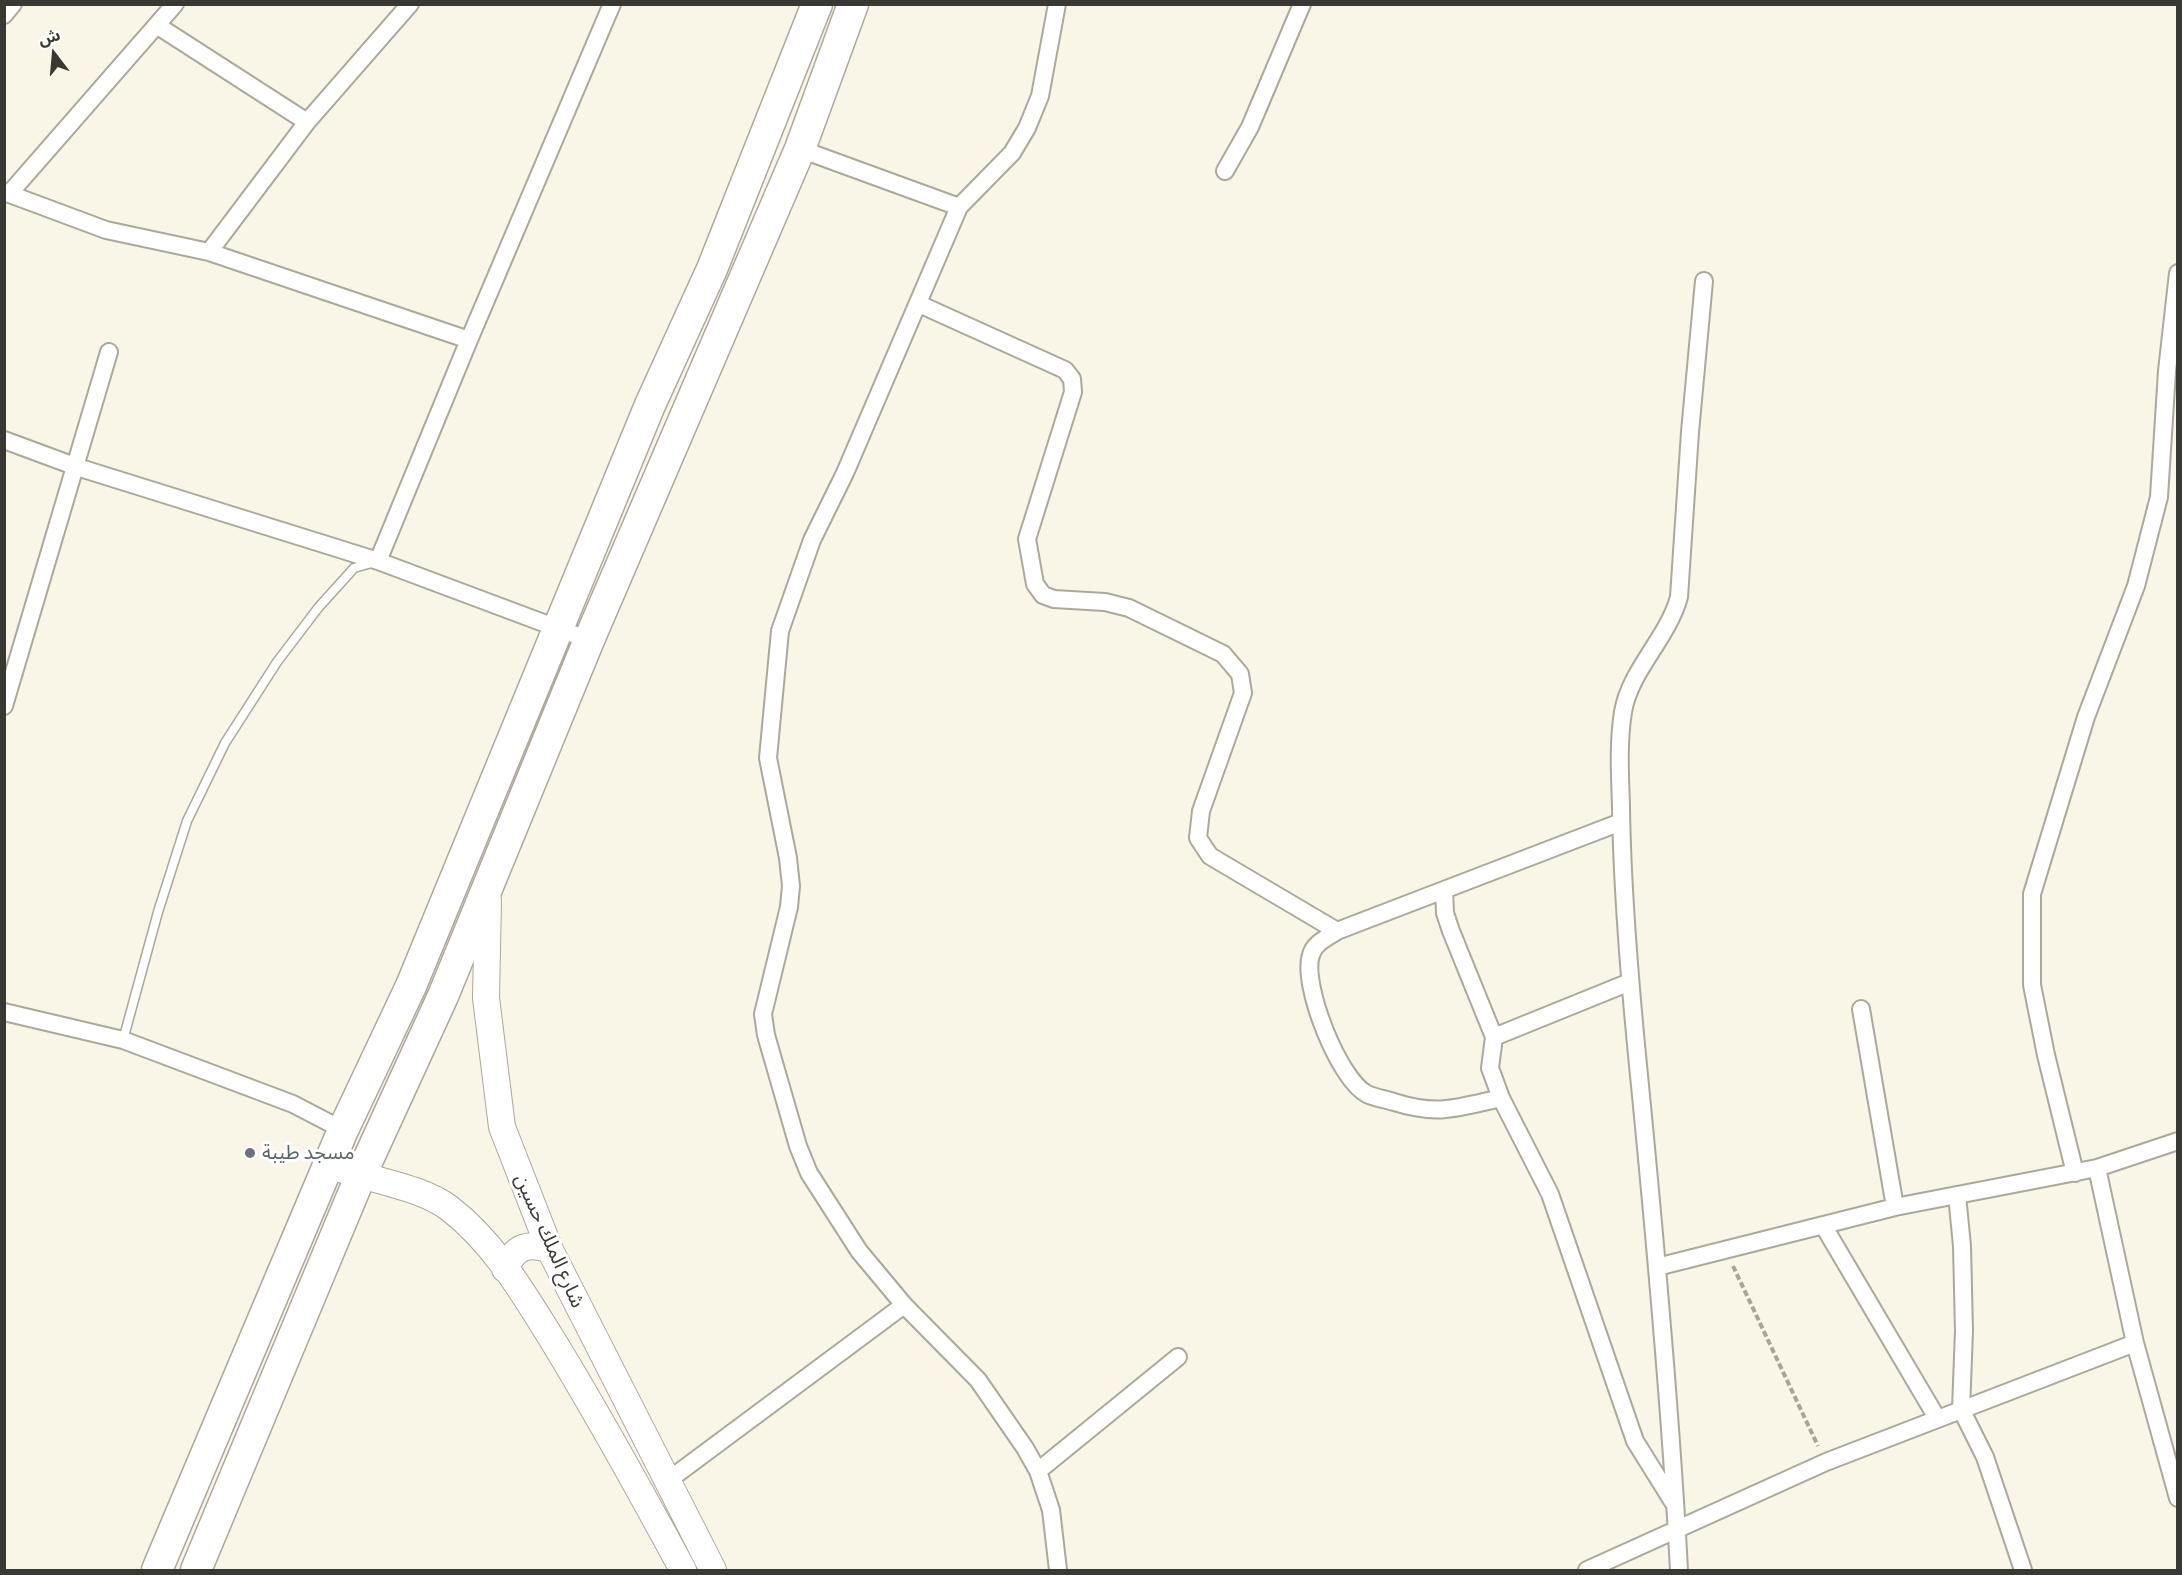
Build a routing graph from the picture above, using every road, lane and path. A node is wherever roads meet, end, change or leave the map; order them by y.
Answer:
1 (13, 4) edge
2 (174, 4) edge
3 (410, 4) edge
4 (612, 4) edge
5 (818, 4) edge
6 (853, 4) edge
7 (1057, 4) edge
8 (1302, 4) edge
9 (4, 15) edge
10 (158, 26) junction
11 (307, 122) junction
12 (800, 149) junction
13 (1225, 171) dead end
14 (7, 193) edge
15 (959, 207) junction
16 (209, 252) junction
17 (2178, 273) edge
18 (1704, 281) dead end
19 (919, 304) junction
20 (469, 340) junction
21 (109, 352) dead end
22 (4, 440) edge
23 (77, 467) junction
24 (378, 561) junction
25 (556, 629) junction
26 (589, 640) junction
27 (4, 706) edge
28 (1621, 822) junction
29 (489, 885) junction
30 (1444, 890) junction
31 (1337, 931) junction
32 (1630, 982) junction
33 (1861, 1009) dead end
34 (4, 1012) edge
35 (1494, 1037) junction
36 (123, 1040) junction
37 (1501, 1098) junction
38 (343, 1131) junction
39 (2178, 1141) edge
40 (329, 1166) junction
41 (2097, 1168) junction
42 (2075, 1173) junction
43 (360, 1177) junction
44 (1957, 1195) junction
45 (1895, 1207) junction
46 (1823, 1225) junction
47 (550, 1250) junction
48 (1726, 1252) junction
49 (1658, 1267) junction
50 (505, 1269) junction
51 (904, 1305) junction
52 (2134, 1343) junction
53 (1178, 1357) dead end
54 (1961, 1409) junction
55 (1937, 1418) junction
56 (1826, 1462) junction
57 (1038, 1471) junction
58 (666, 1482) junction
59 (2178, 1498) edge
60 (1675, 1505) junction
61 (1677, 1530) junction
62 (157, 1570) edge
63 (196, 1570) edge
64 (683, 1570) edge
65 (713, 1570) edge
66 (1058, 1570) edge
67 (1587, 1570) edge
68 (1679, 1570) edge
69 (2023, 1570) edge

1 - 9 street
2 - 10 street
3 - 11 street
4 - 20 street
5 - 25 highway
6 - 12 highway
7 - 15 street
8 - 13 street
10 - 11 street
10 - 14 street
11 - 16 street
12 - 15 street
12 - 26 highway
14 - 16 street
15 - 19 street
16 - 20 street
17 - 42 street
18 - 28 street
19 - 31 street
19 - 51 street
20 - 24 street
21 - 23 street
22 - 23 street
23 - 24 street
23 - 27 street
24 - 25 street
24 - 36 lane
25 - 26 street
25 - 38 highway
26 - 29 highway
28 - 30 street
28 - 32 street
29 - 43 highway
29 - 47 main road, شارع الملك حسين
30 - 31 street
30 - 35 street
31 - 37 street
32 - 35 street
32 - 49 street
33 - 45 street
34 - 36 street
35 - 37 street
36 - 38 street
37 - 60 street
38 - 40 highway
39 - 41 street
40 - 43 main road, شارع الملك حسين
40 - 62 highway
41 - 42 street
41 - 52 street
42 - 44 street
43 - 50 main road, شارع الملك حسين
43 - 63 highway
44 - 45 street
44 - 54 street
45 - 46 street
46 - 48 street
46 - 55 street
47 - 50 main road
47 - 58 main road, شارع الملك حسين
48 - 49 street
48 - 56 path
49 - 60 street
50 - 64 main road, شارع الملك حسين
51 - 57 street
51 - 58 street
52 - 54 street
52 - 59 street
53 - 57 street
54 - 55 street
54 - 69 street
55 - 56 street
56 - 61 street
57 - 66 street
58 - 65 main road, شارع الملك حسين
60 - 61 street
61 - 67 street
61 - 68 street

